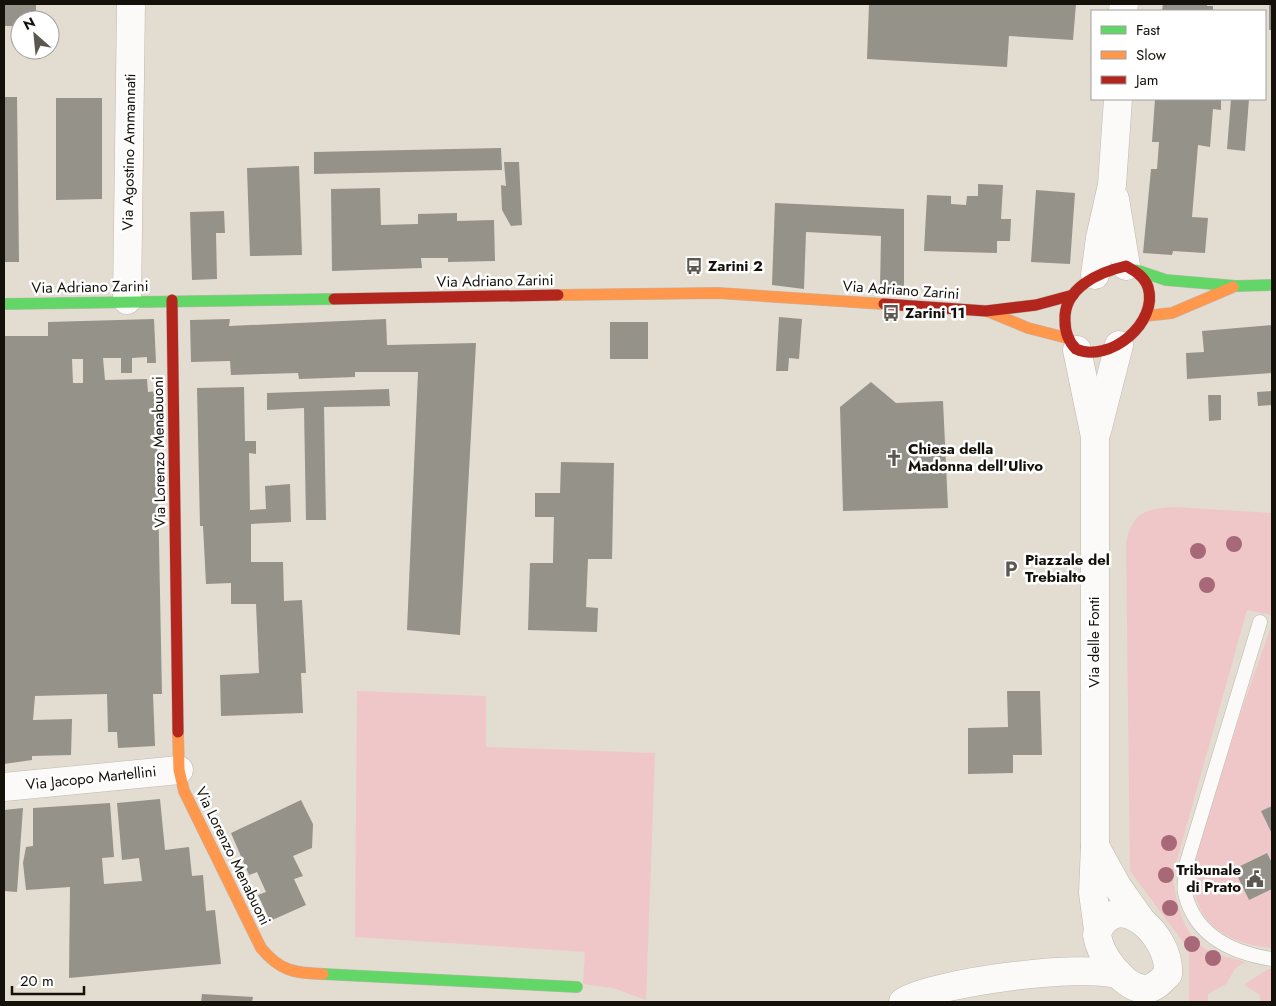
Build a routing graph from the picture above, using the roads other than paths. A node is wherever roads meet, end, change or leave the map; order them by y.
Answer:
1 (131, 4) edge
2 (1118, 100) edge
3 (1112, 185) junction
4 (1131, 268) junction
5 (1095, 276) junction
6 (1272, 285) edge
7 (1236, 286) junction
8 (1073, 295) junction
9 (127, 300) junction
10 (172, 300) junction
11 (4, 304) edge
12 (986, 311) junction
13 (1145, 316) junction
14 (1072, 344) junction
15 (1120, 345) junction
16 (1095, 438) junction
17 (1260, 622) dead end
18 (179, 770) junction
19 (4, 787) edge
20 (1095, 846) junction
21 (1141, 920) junction
22 (1098, 933) junction
23 (1272, 960) edge
24 (1051, 972) junction
25 (1168, 974) junction
26 (578, 987) dead end
27 (1132, 988) edge
28 (902, 1002) edge
29 (1167, 1002) edge

1 - 9 street, Via Agostino Ammannati
2 - 3 street
3 - 4 street
3 - 5 street
4 - 5 street
4 - 7 street
4 - 13 street
5 - 8 street
6 - 7 street
7 - 13 street
8 - 12 street
8 - 14 street
9 - 10 street, Via Adriano Zarini
9 - 11 street, Via Adriano Zarini
10 - 12 street, Via Adriano Zarini
10 - 18 street, Via Lorenzo Menabuoni
12 - 14 street
13 - 15 street
14 - 15 street
14 - 16 street, Via delle Fonti
15 - 16 street, Via delle Fonti
16 - 20 street, Via delle Fonti
17 - 23 lane
18 - 19 street, Via Jacopo Martellini
18 - 26 street, Via Lorenzo Menabuoni
20 - 21 street, Via delle Fonti
20 - 22 street, Via delle Fonti
21 - 22 street
21 - 25 street, Via delle Fonti
22 - 24 street
22 - 27 street, Via delle Fonti
24 - 27 street
24 - 28 street
25 - 27 street
25 - 29 street, Via delle Fonti

